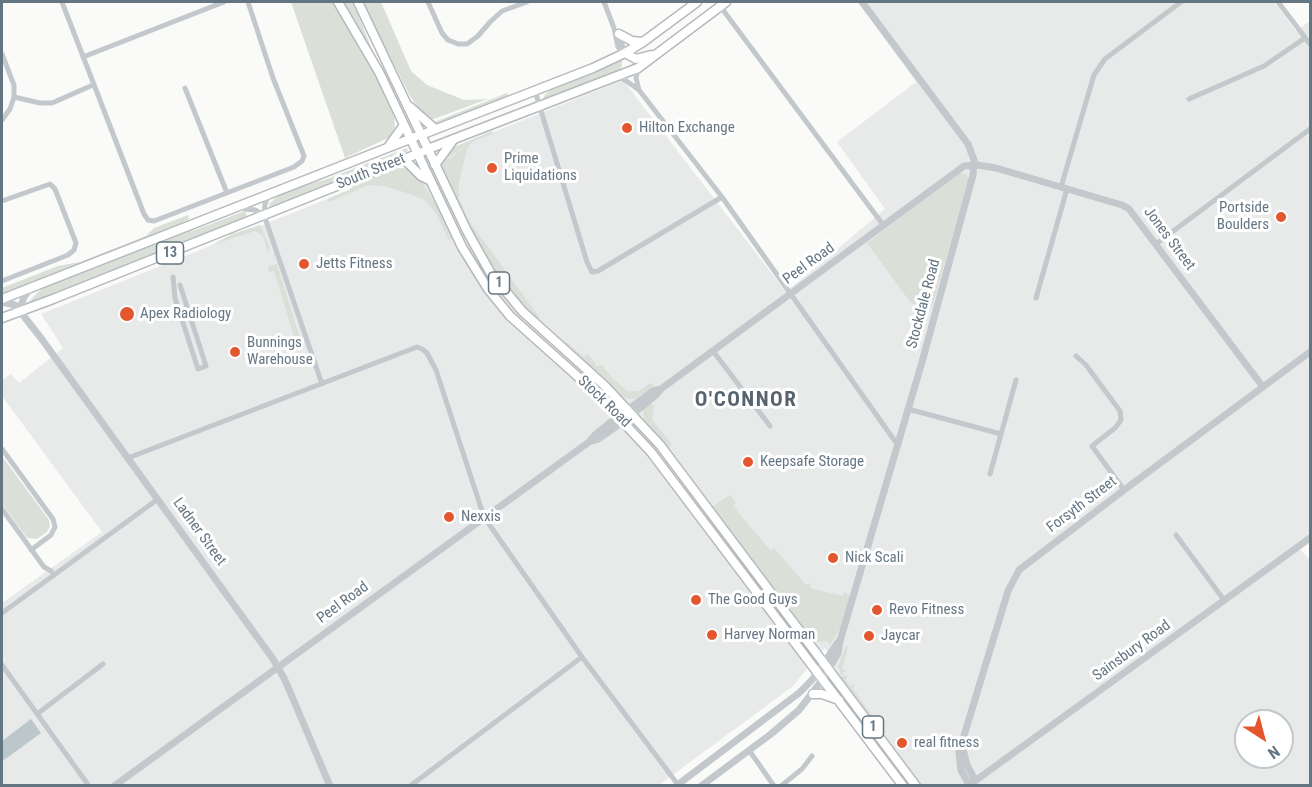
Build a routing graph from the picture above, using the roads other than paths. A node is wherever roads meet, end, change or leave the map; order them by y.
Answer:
1 (62, 2) edge
2 (224, 2) edge
3 (248, 2) edge
4 (338, 2) edge
5 (358, 2) edge
6 (428, 2) edge
7 (527, 2) edge
8 (604, 2) edge
9 (697, 2) edge
10 (862, 2) edge
11 (1181, 2) edge
12 (1278, 2) edge
13 (722, 3) edge
14 (616, 31) junction
15 (1305, 38) junction
16 (644, 42) junction
17 (1311, 45) edge
18 (662, 50) junction
19 (625, 53) junction
20 (2, 54) edge
21 (83, 57) junction
22 (638, 68) junction
23 (620, 76) junction
24 (93, 85) junction
25 (185, 88) dead end
26 (639, 90) junction
27 (535, 91) junction
28 (14, 97) junction
29 (1189, 99) dead end
30 (407, 105) junction
31 (540, 107) junction
32 (2, 120) edge
33 (404, 125) junction
34 (435, 129) junction
35 (1311, 129) edge
36 (421, 135) junction
37 (411, 139) junction
38 (454, 139) junction
39 (388, 148) junction
40 (428, 149) junction
41 (417, 154) junction
42 (404, 159) junction
43 (435, 165) junction
44 (974, 165) junction
45 (430, 180) junction
46 (1064, 188) junction
47 (227, 193) junction
48 (270, 193) junction
49 (722, 197) junction
50 (2, 201) edge
51 (238, 206) junction
52 (264, 215) junction
53 (884, 226) junction
54 (1156, 244) junction
55 (173, 278) dead end
56 (2, 282) edge
57 (180, 285) dead end
58 (31, 287) junction
59 (791, 295) junction
60 (1036, 298) dead end
61 (2, 300) edge
62 (19, 311) junction
63 (2, 318) edge
64 (713, 351) junction
65 (1311, 352) edge
66 (1076, 356) dead end
67 (1016, 380) dead end
68 (322, 384) junction
69 (1263, 387) junction
70 (908, 409) junction
71 (630, 411) junction
72 (621, 418) junction
73 (770, 426) dead end
74 (1001, 434) junction
75 (897, 444) junction
76 (2, 449) edge
77 (128, 458) junction
78 (990, 474) dead end
79 (1124, 490) junction
80 (158, 499) junction
81 (2, 508) edge
82 (484, 517) junction
83 (1176, 535) dead end
84 (1311, 538) edge
85 (31, 550) junction
86 (51, 571) dead end
87 (1224, 600) junction
88 (2, 614) edge
89 (582, 657) junction
90 (103, 664) dead end
91 (2, 665) edge
92 (827, 666) junction
93 (278, 667) junction
94 (820, 676) junction
95 (813, 694) junction
96 (840, 700) junction
97 (37, 714) junction
98 (962, 745) junction
99 (749, 750) junction
100 (812, 756) dead end
101 (975, 780) junction
102 (678, 785) edge
103 (968, 785) edge
104 (89, 786) edge
105 (114, 786) edge
106 (330, 786) edge
107 (410, 786) edge
108 (701, 786) edge
109 (774, 786) edge
110 (781, 786) edge
111 (903, 786) edge
112 (916, 786) edge

1 - 21 street
2 - 21 street
3 - 47 street
4 - 33 main road, Stock Road / 1
5 - 30 main road, Stock Road / 1
6 - 7 street
8 - 14 street
9 - 16 main road, South Street / 13
10 - 44 street
11 - 46 street
12 - 15 street
13 - 18 main road, South Street / 13
13 - 53 street
14 - 16 main road
14 - 19 street
15 - 17 street
15 - 29 street
16 - 19 main road, South Street / 13
18 - 19 main road
18 - 22 main road, South Street / 13
19 - 23 main road
19 - 27 main road, South Street / 13
20 - 28 street
21 - 24 street
22 - 23 main road, South Street / 13
22 - 26 street
23 - 26 street
23 - 31 main road, South Street / 13
24 - 28 street
24 - 47 street
25 - 47 street
26 - 49 street
27 - 31 street
27 - 34 main road, South Street / 13
28 - 32 street
30 - 34 main road
30 - 36 main road, Stock Road / 1
31 - 38 main road, South Street / 13
31 - 49 street
33 - 37 main road, Stock Road / 1
33 - 39 main road
34 - 36 main road, South Street / 13
35 - 54 street
36 - 37 main road, South Street / 13
36 - 40 main road, Stock Road / 1
37 - 39 main road, South Street / 13
37 - 41 main road, Stock Road / 1
38 - 40 main road, South Street / 13
38 - 43 main road
39 - 48 main road, South Street / 13
40 - 41 main road, South Street / 13
40 - 43 main road, Stock Road / 1
41 - 42 main road, South Street / 13
41 - 45 main road, Stock Road / 1
42 - 45 main road
42 - 52 main road, South Street / 13
43 - 71 main road, Stock Road / 1
44 - 46 street, Jones Street
44 - 53 street, Peel Road
44 - 70 street, Stockdale Road
45 - 72 main road, Stock Road / 1
46 - 54 street, Jones Street
46 - 60 street
48 - 51 main road, South Street / 13
48 - 52 street
49 - 59 street
50 - 56 street
51 - 52 street
51 - 58 main road, South Street / 13
52 - 62 main road, South Street / 13
52 - 68 street
53 - 59 street, Peel Road
54 - 69 street, Jones Street
55 - 57 street
58 - 61 main road, South Street / 13
58 - 62 street
59 - 64 street, Peel Road
59 - 75 street
61 - 62 street, Ladner Street
62 - 63 main road, South Street / 13
62 - 77 street, Ladner Street
64 - 71 street, Peel Road
64 - 73 street
65 - 69 street, Forsyth Street
66 - 79 street
67 - 74 street
68 - 77 street
68 - 82 street
69 - 79 street, Forsyth Street
70 - 74 street
70 - 75 street, Stockdale Road
71 - 72 street, Peel Road
71 - 92 main road, Stock Road / 1
72 - 82 street, Peel Road
72 - 94 main road, Stock Road / 1
74 - 78 street
75 - 92 street, Stockdale Road
76 - 85 street
77 - 80 street, Ladner Street
79 - 98 street, Forsyth Street
80 - 88 street
80 - 93 street, Ladner Street
81 - 85 street
82 - 89 street
82 - 93 street, Peel Road
83 - 87 street
84 - 87 street, Sainsbury Road
85 - 86 street
87 - 101 street, Sainsbury Road
89 - 102 street
89 - 107 street
90 - 97 street
91 - 97 street
92 - 94 street, Stockdale Road
92 - 112 main road, Stock Road / 1
93 - 105 street, Peel Road
93 - 106 street, Ladner Street
94 - 95 street
94 - 96 main road, Stock Road / 1
94 - 102 street
95 - 96 main road
95 - 99 street
96 - 111 main road, Stock Road / 1
97 - 104 street
98 - 101 street
98 - 103 street, Forsyth Street
99 - 108 street
99 - 109 street
100 - 110 street
101 - 103 street, Sainsbury Road

